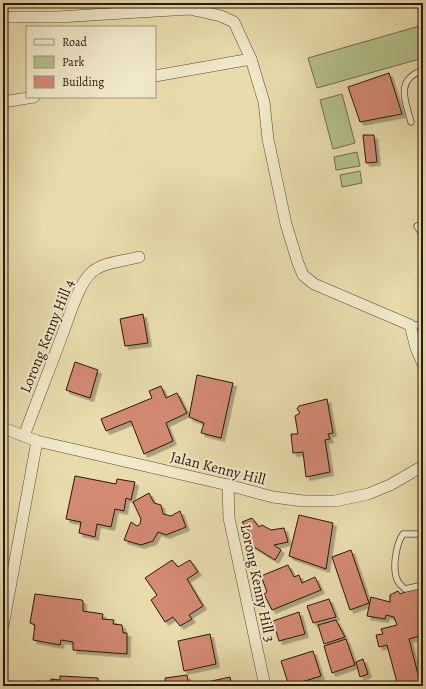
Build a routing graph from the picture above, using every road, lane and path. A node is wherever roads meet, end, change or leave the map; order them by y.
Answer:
1 (3, 17) edge
2 (250, 59) junction
3 (423, 70) edge
4 (156, 76) edge
5 (28, 98) edge
6 (3, 102) edge
7 (411, 122) dead end
8 (418, 226) dead end
9 (423, 236) edge
10 (139, 257) dead end
11 (410, 325) junction
12 (423, 325) edge
13 (423, 364) edge
14 (3, 428) edge
15 (24, 436) junction
16 (37, 441) junction
17 (423, 466) edge
18 (228, 485) junction
19 (423, 534) edge
20 (423, 585) edge
21 (3, 626) edge
22 (265, 686) edge

1 - 2 street
2 - 4 street
2 - 11 street
3 - 7 lane
5 - 6 street
8 - 9 lane
10 - 15 street, Lorong Kenny Hill 4
11 - 12 lane
11 - 13 street
14 - 15 street, Jalan Kenny Hill
15 - 16 street, Jalan Kenny Hill
16 - 18 street, Jalan Kenny Hill
16 - 21 street
17 - 18 street, Jalan Kenny Hill
18 - 22 street, Lorong Kenny Hill 3
19 - 20 lane

